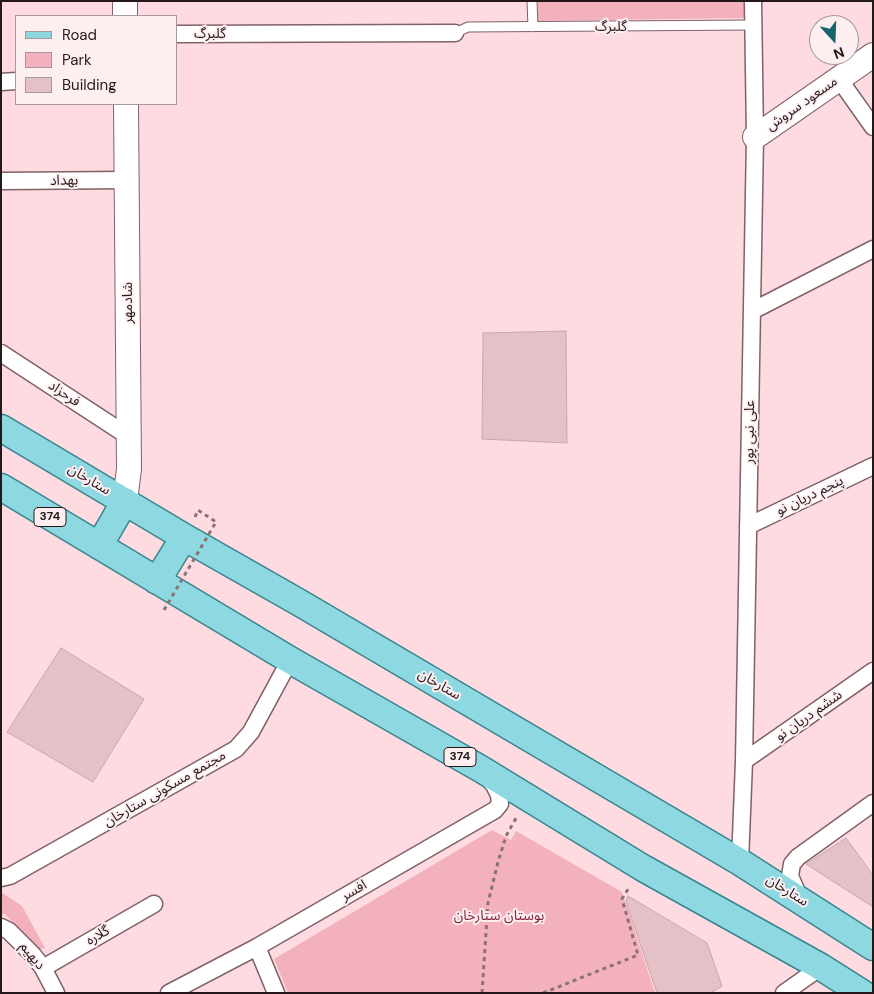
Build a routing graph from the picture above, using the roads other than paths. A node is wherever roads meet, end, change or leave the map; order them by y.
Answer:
1 (125, 1) edge
2 (532, 1) edge
3 (753, 1) edge
4 (125, 15) edge
5 (753, 25) junction
6 (532, 27) junction
7 (462, 30) joint
8 (178, 34) edge
9 (873, 55) edge
10 (839, 79) junction
11 (15, 81) edge
12 (1, 82) edge
13 (126, 105) edge
14 (873, 126) edge
15 (755, 137) junction
16 (128, 180) junction
17 (1, 182) edge
18 (873, 249) edge
19 (752, 312) junction
20 (1, 352) edge
21 (1, 428) edge
22 (128, 436) junction
23 (873, 466) edge
24 (1, 487) edge
25 (125, 501) junction
26 (748, 526) junction
27 (184, 538) junction
28 (99, 546) junction
29 (157, 581) junction
30 (290, 660) junction
31 (873, 671) edge
32 (744, 761) junction
33 (481, 769) junction
34 (873, 803) edge
35 (740, 862) junction
36 (1, 878) edge
37 (800, 899) junction
38 (154, 904) dead end
39 (1, 927) edge
40 (257, 947) junction
41 (873, 947) edge
42 (820, 967) junction
43 (43, 968) junction
44 (56, 993) edge
45 (169, 993) edge
46 (276, 993) edge
47 (784, 993) edge
48 (862, 993) edge

1 - 4 main road
2 - 6 lane
3 - 5 street, علی نبی پور
5 - 6 lane, گلبرگ
5 - 15 street, علی نبی پور
6 - 7 lane, گلبرگ
7 - 8 street, گلبرگ
9 - 10 main road, مسعود سروش
10 - 14 street
10 - 15 main road, مسعود سروش
11 - 12 street
13 - 16 main road, شادمهر
15 - 19 street, علی نبی پور
16 - 17 street, بهداد
16 - 22 main road, شادمهر
18 - 19 street
19 - 26 street, علی نبی پور
20 - 22 street, فرحزاد
21 - 25 main road, ستارخان
22 - 25 main road, شادمهر
23 - 26 street, پنجم دریان‌ نو
24 - 28 main road, 374
25 - 27 main road, ستارخان
25 - 28 main road
26 - 32 street, علی نبی پور
27 - 29 main road
27 - 35 main road, ستارخان
28 - 29 main road, 374
29 - 30 main road, 374
30 - 33 main road, 374
30 - 36 street, مجتمع مسکونی ستارخان
31 - 32 street, ششم دریان نو
32 - 35 street, علی نبی پور
33 - 40 street, افسر
33 - 42 main road, 374
34 - 37 street
35 - 37 main road, ستارخان
37 - 41 main road, ستارخان
38 - 43 street, گلاره
39 - 43 street, دیهیم
40 - 45 street, افسر
40 - 46 street
42 - 47 street
42 - 48 main road, 374
43 - 44 street, دیهیم

